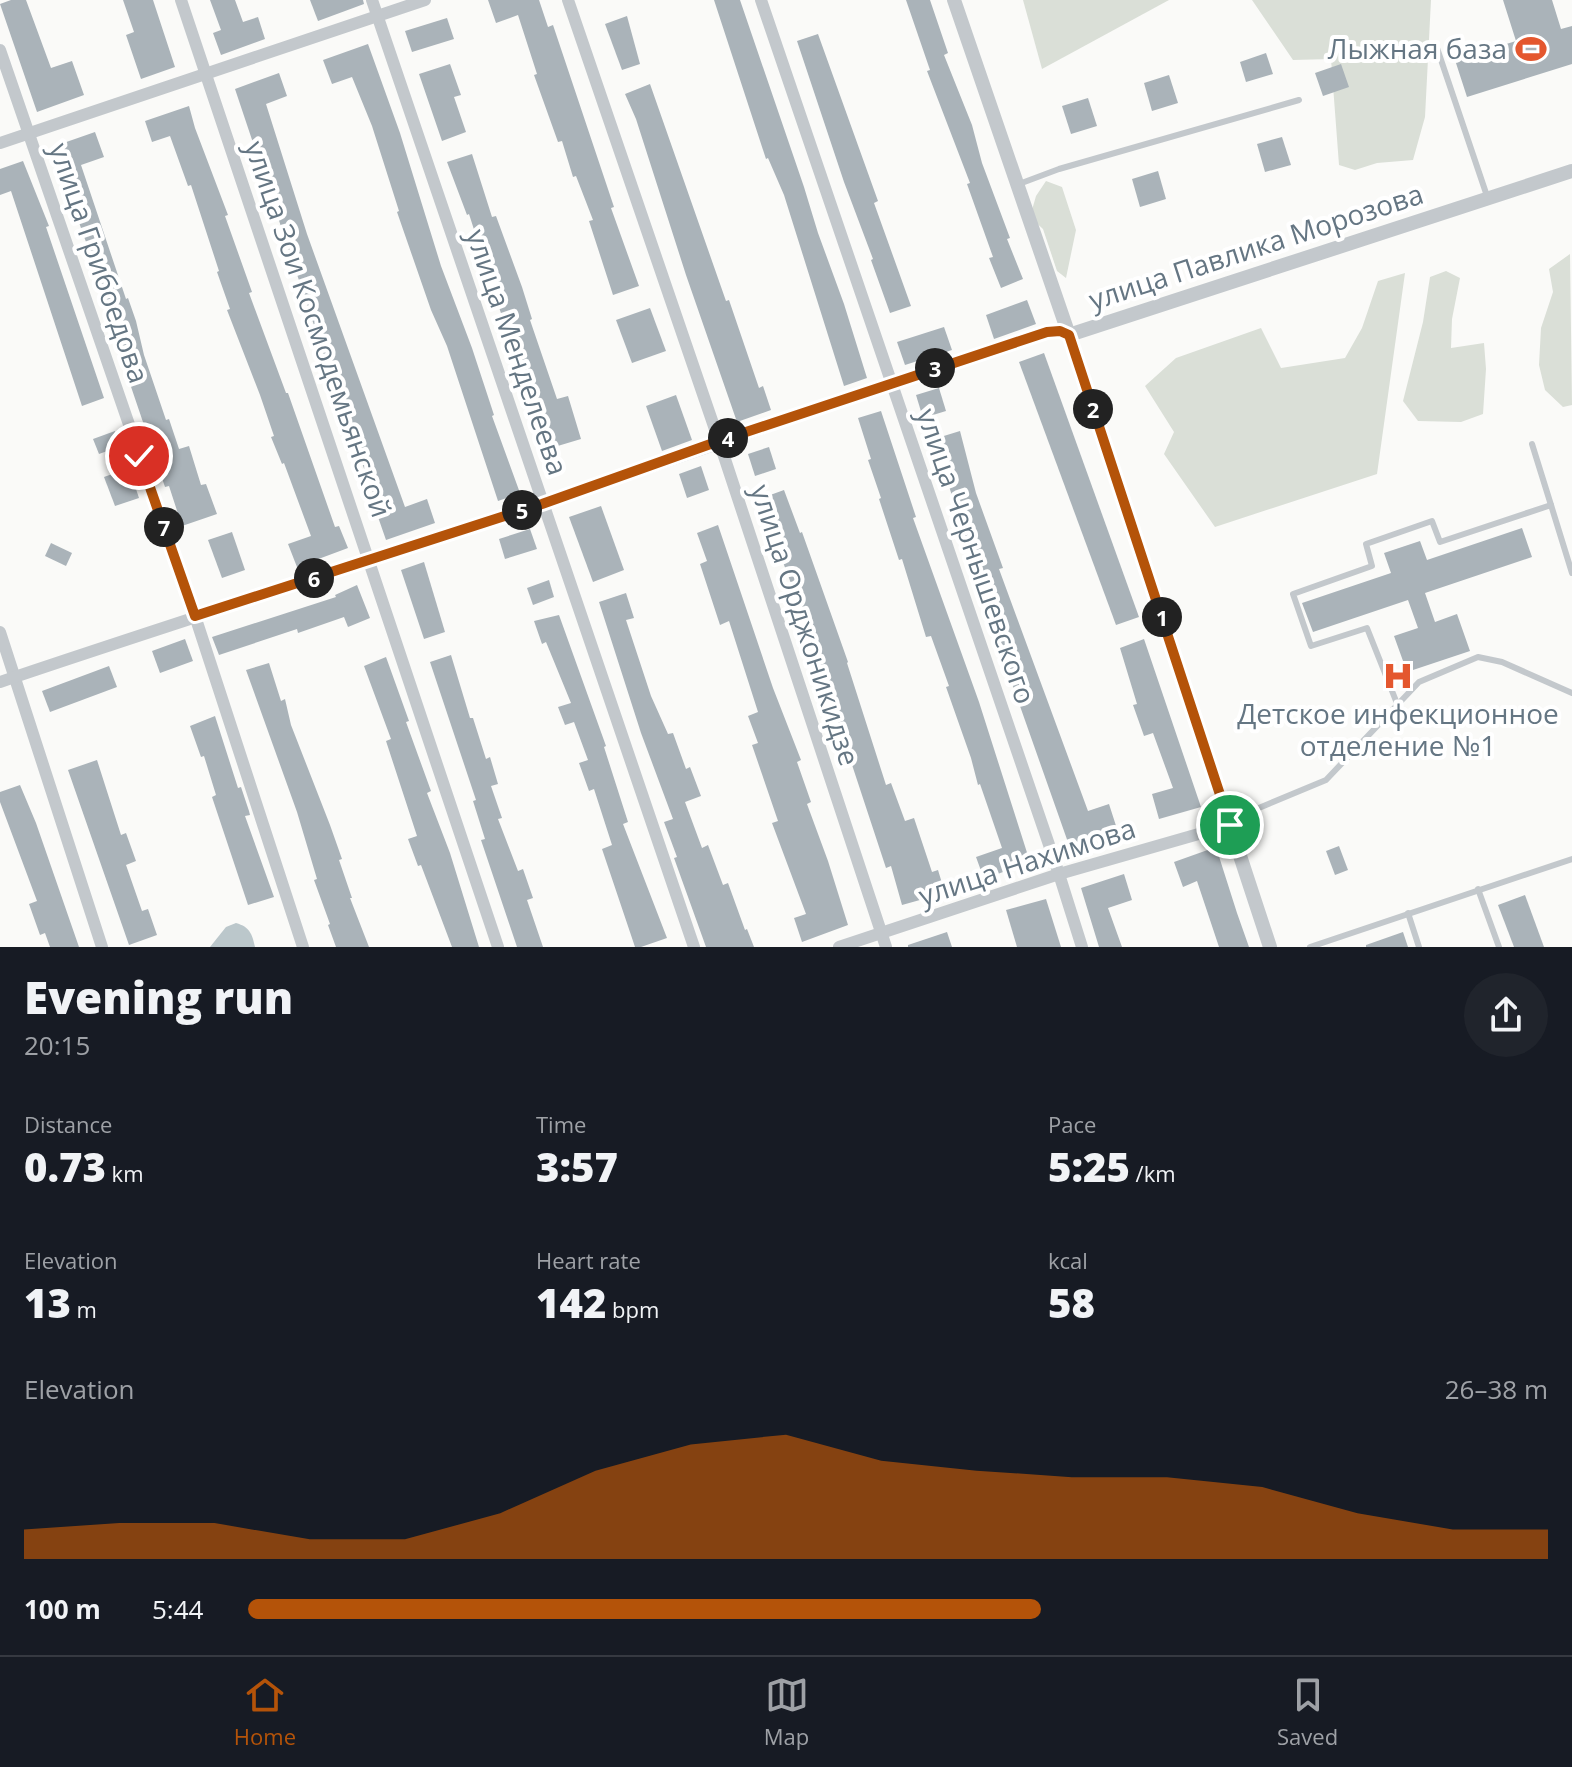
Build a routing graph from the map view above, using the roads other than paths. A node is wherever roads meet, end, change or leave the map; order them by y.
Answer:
1 (181, 0) edge
2 (372, 0) edge
3 (425, 0) edge
4 (568, 0) edge
5 (761, 0) edge
6 (954, 0) edge
7 (377, 15) junction
8 (1437, 48) dead end
9 (0, 50) edge
10 (207, 76) junction
11 (1299, 100) dead end
12 (29, 134) junction
13 (0, 143) edge
14 (1572, 171) edge
15 (1017, 184) junction
16 (1488, 199) junction
17 (1069, 335) junction
18 (891, 383) junction
19 (719, 441) junction
20 (1532, 444) dead end
21 (542, 504) junction
22 (1551, 505) junction
23 (369, 560) junction
24 (1572, 573) edge
25 (195, 616) junction
26 (0, 632) edge
27 (15, 677) junction
28 (0, 682) edge
29 (1572, 693) edge
30 (1398, 706) junction
31 (1230, 825) junction
32 (1572, 859) edge
33 (1059, 874) junction
34 (1478, 889) junction
35 (1408, 913) junction
36 (881, 933) junction
37 (102, 947) edge
38 (303, 947) edge
39 (498, 947) edge
40 (694, 947) edge
41 (839, 947) edge
42 (886, 947) edge
43 (1082, 947) edge
44 (1270, 947) edge
45 (1310, 947) edge
46 (1419, 947) edge
47 (1499, 947) edge

1 - 10 street, улица Зои Космодемьянской
2 - 7 street, улица Менделеева
3 - 7 street
4 - 19 street, улица Орджоникидзе
5 - 18 street, улица Чернышевского
6 - 15 street
7 - 10 street
7 - 21 street, улица Менделеева
8 - 16 lane
9 - 12 street, улица Грибоедова
10 - 12 street
10 - 23 street, улица Зои Космодемьянской
11 - 15 lane
12 - 13 street
12 - 25 street, улица Грибоедова
14 - 16 street, улица Павлика Морозова
15 - 17 street
16 - 17 street, улица Павлика Морозова
17 - 18 street, улица Павлика Морозова
17 - 31 street
18 - 19 street, улица Павлика Морозова
18 - 33 street, улица Чернышевского
19 - 21 street, улица Павлика Морозова
19 - 36 street, улица Орджоникидзе
20 - 22 lane
21 - 23 street, улица Павлика Морозова
21 - 40 street, улица Менделеева
22 - 24 lane
22 - 30 lane
23 - 25 street, улица Павлика Морозова
23 - 39 street, улица Зои Космодемьянской
25 - 27 street, улица Павлика Морозова
25 - 38 street, улица Грибоедова
26 - 27 street
27 - 28 street, улица Павлика Морозова
27 - 37 street
29 - 30 lane
30 - 31 lane
31 - 33 street, улица Нахимова
31 - 44 street
32 - 34 lane
33 - 36 street, улица Нахимова
33 - 43 street, улица Чернышевского
34 - 35 lane
34 - 47 lane
35 - 45 lane
35 - 46 lane
36 - 41 street, улица Нахимова
36 - 42 street, улица Орджоникидзе

